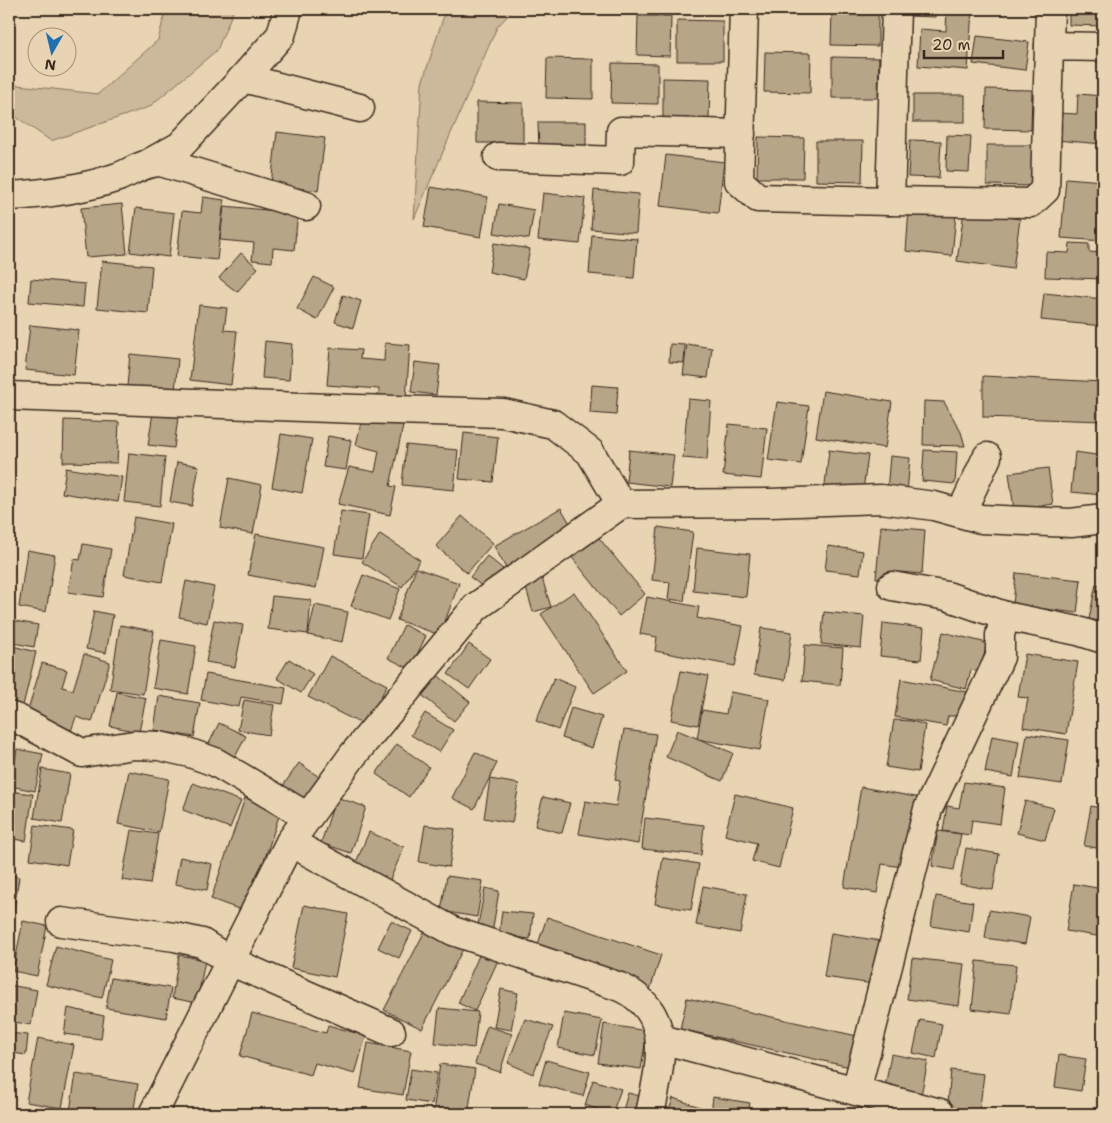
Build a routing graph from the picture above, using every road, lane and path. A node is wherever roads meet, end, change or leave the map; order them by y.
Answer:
1 (288, 9) edge
2 (744, 9) edge
3 (896, 9) edge
4 (1050, 9) edge
5 (1049, 46) junction
6 (1103, 47) edge
7 (243, 78) junction
8 (360, 108) dead end
9 (741, 134) junction
10 (498, 157) dead end
11 (151, 162) junction
12 (9, 196) edge
13 (890, 201) junction
14 (306, 206) dead end
15 (9, 396) edge
16 (987, 457) dead end
17 (621, 504) junction
18 (961, 513) junction
19 (1103, 519) edge
20 (892, 586) dead end
21 (1006, 616) junction
22 (1103, 638) edge
23 (9, 716) edge
24 (308, 817) junction
25 (290, 842) junction
26 (61, 922) dead end
27 (230, 961) junction
28 (391, 1032) dead end
29 (660, 1039) junction
30 (856, 1091) junction
31 (153, 1114) edge
32 (650, 1114) edge
33 (939, 1114) edge

1 - 7 street
2 - 9 street
3 - 13 street
4 - 5 street
5 - 6 street
5 - 13 street
7 - 8 street
7 - 11 street
9 - 10 street
9 - 13 street
11 - 12 street
11 - 14 street
15 - 17 street
16 - 18 street
17 - 18 street
17 - 24 street
18 - 19 street
20 - 21 street
21 - 22 street
21 - 30 street
23 - 24 street
24 - 25 street
25 - 27 street
25 - 29 street
26 - 27 street
27 - 28 street
27 - 31 street
29 - 30 street
29 - 32 street
30 - 33 street

